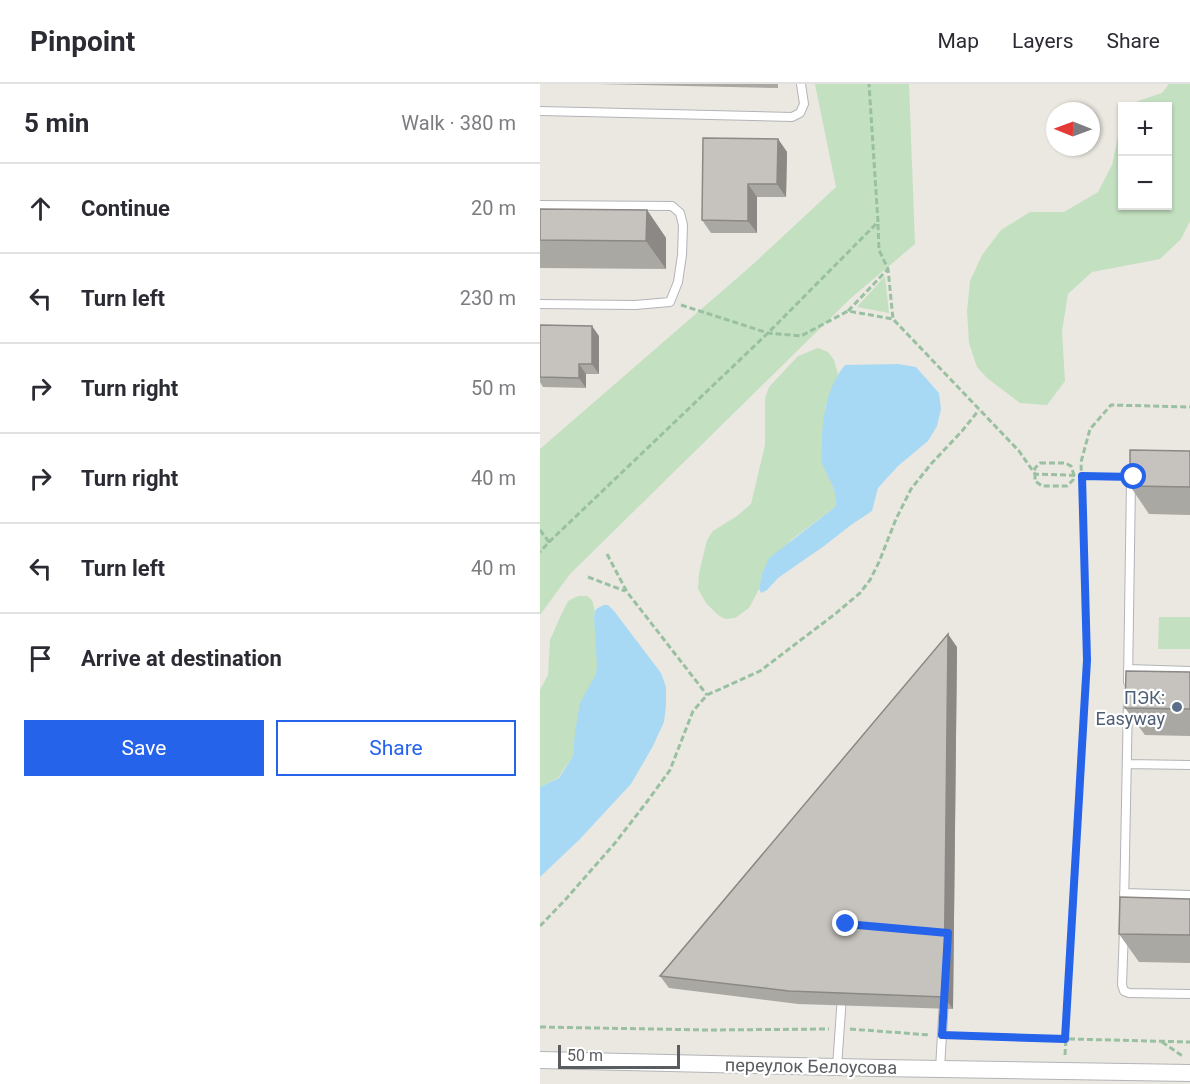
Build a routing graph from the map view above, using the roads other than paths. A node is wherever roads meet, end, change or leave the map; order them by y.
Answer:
1 (801, 84) edge
2 (540, 111) edge
3 (540, 205) edge
4 (540, 304) edge
5 (1139, 469) edge
6 (1128, 669) junction
7 (1190, 671) edge
8 (1126, 764) junction
9 (1190, 765) edge
10 (1124, 893) junction
11 (1190, 895) edge
12 (843, 982) edge
13 (945, 990) edge
14 (1190, 994) edge
15 (540, 1060) edge
16 (837, 1067) junction
17 (940, 1069) junction
18 (1190, 1073) edge

1 - 2 lane
3 - 4 lane
5 - 6 lane
6 - 7 lane
6 - 8 lane
8 - 9 lane
8 - 10 lane
10 - 11 lane
10 - 14 lane
12 - 16 lane
13 - 17 lane
15 - 16 street, переулок Белоусова
16 - 17 street, переулок Белоусова
17 - 18 street, переулок Белоусова

